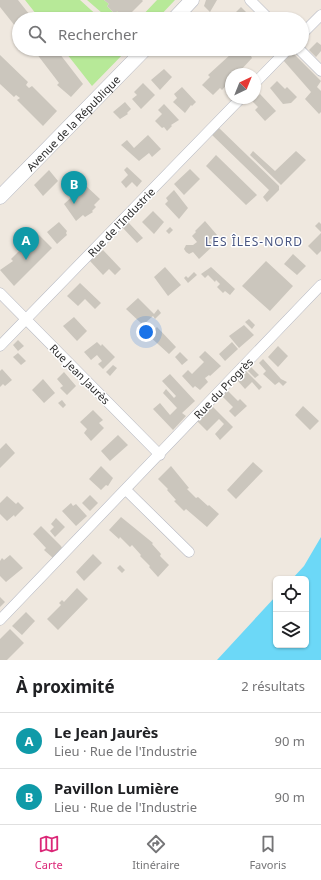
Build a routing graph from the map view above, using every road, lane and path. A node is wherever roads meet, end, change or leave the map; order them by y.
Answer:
1 (192, 0) edge
2 (250, 0) edge
3 (181, 12) edge
4 (262, 12) edge
5 (321, 15) edge
6 (309, 27) edge
7 (138, 56) edge
8 (281, 56) edge
9 (306, 56) edge
10 (321, 71) edge
11 (261, 77) edge
12 (235, 104) edge
13 (0, 197) edge
14 (321, 286) edge
15 (0, 294) edge
16 (26, 320) junction
17 (0, 346) edge
18 (160, 454) junction
19 (126, 490) junction
20 (189, 552) dead end
21 (0, 620) edge

1 - 3 street
2 - 4 street
5 - 6 street
7 - 13 street, Avenue de la République
8 - 11 street
9 - 10 street
12 - 16 street, Rue de l'Industrie
14 - 18 street, Rue du Progrès
15 - 16 street, Rue Jean Jaurès
16 - 17 street, Rue de l'Industrie
16 - 18 street, Rue Jean Jaurès
18 - 19 street, Rue du Progrès
19 - 20 street
19 - 21 street, Rue du Progrès

